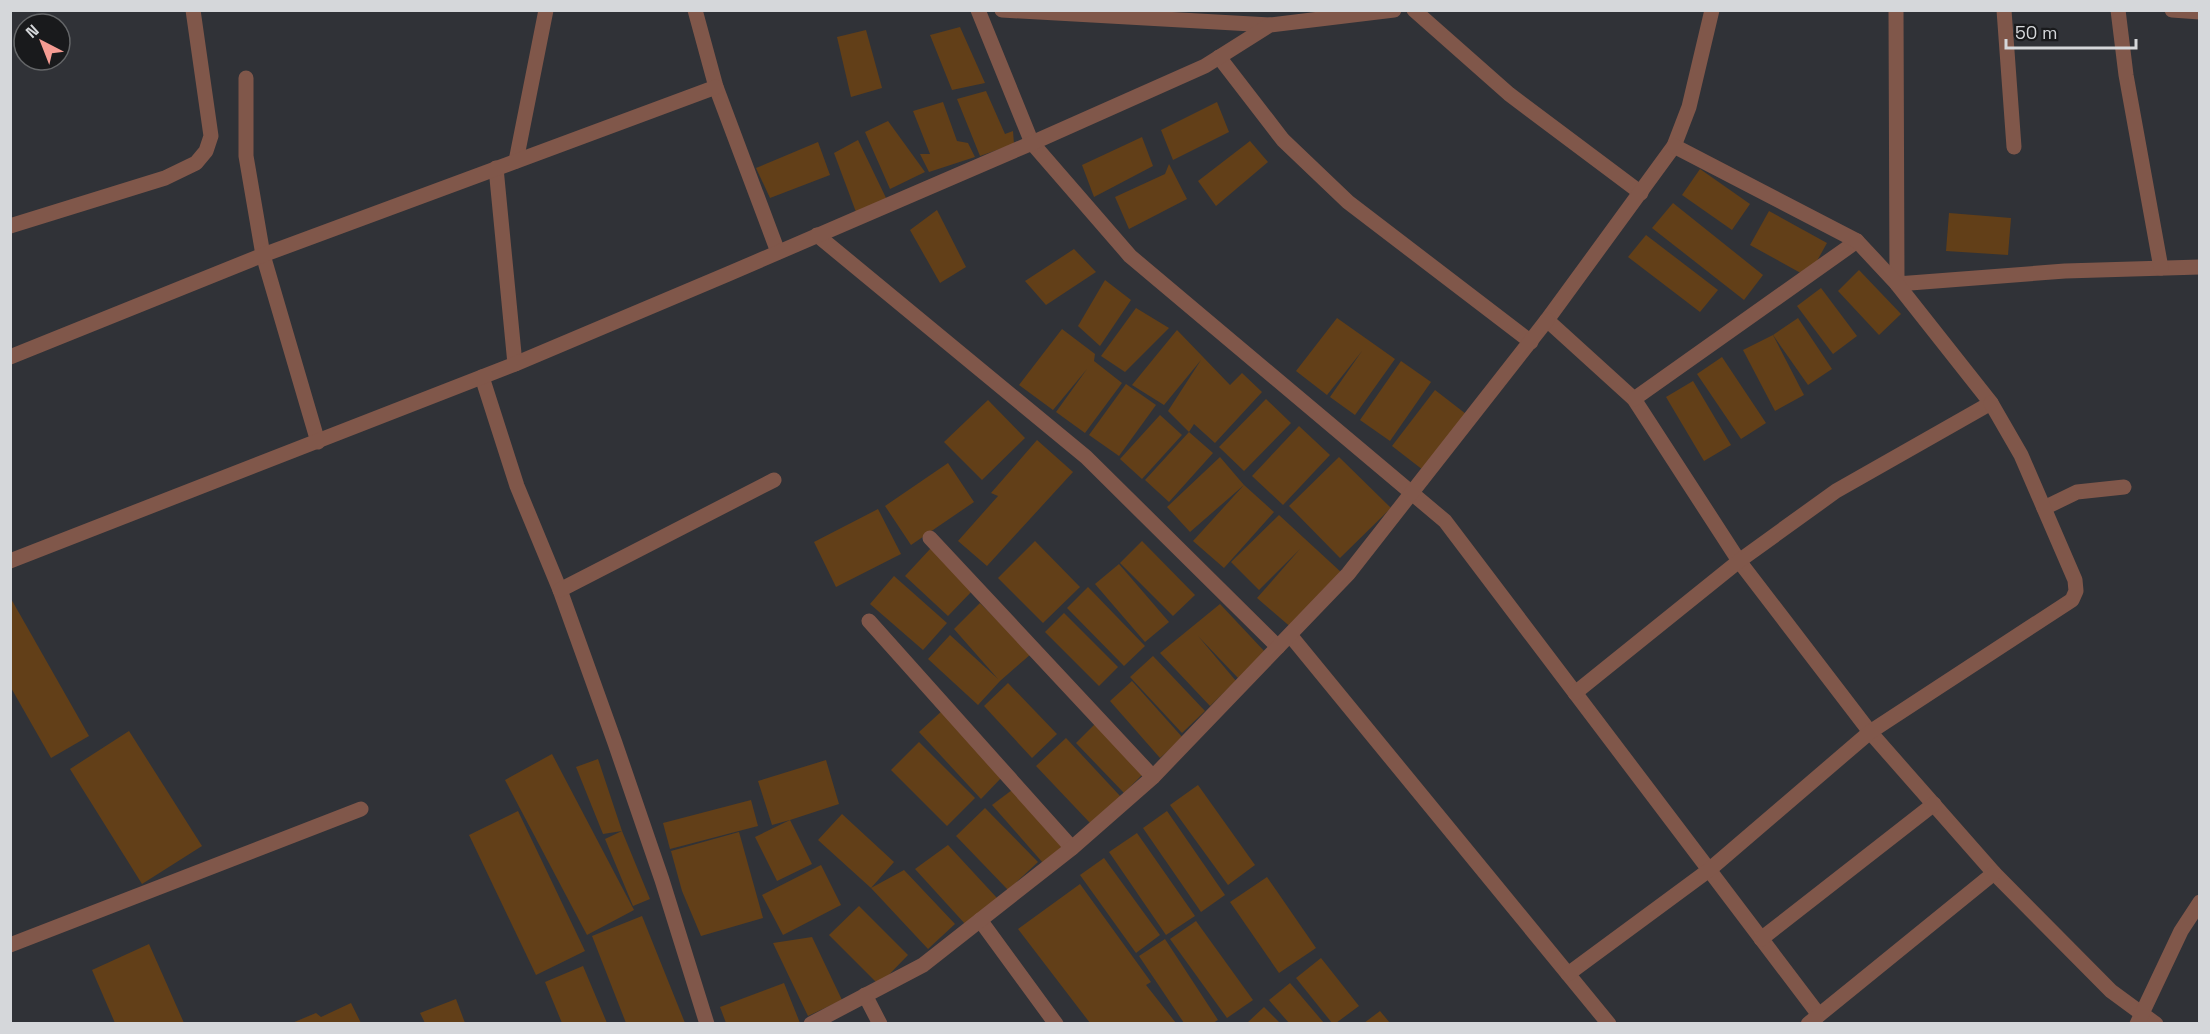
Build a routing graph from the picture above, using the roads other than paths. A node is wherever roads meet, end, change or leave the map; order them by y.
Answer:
1 (193, 10) edge
2 (546, 10) edge
3 (695, 10) edge
4 (978, 10) edge
5 (1002, 10) edge
6 (1394, 10) edge
7 (1414, 10) edge
8 (1712, 10) edge
9 (1896, 10) edge
10 (2004, 10) edge
11 (2118, 10) edge
12 (2172, 10) edge
13 (2199, 12) edge
14 (1149, 14) edge
15 (1326, 14) edge
16 (1270, 25) junction
17 (1219, 57) junction
18 (246, 78) dead end
19 (716, 87) junction
20 (1032, 143) junction
21 (1674, 146) junction
22 (2014, 147) dead end
23 (516, 161) junction
24 (496, 168) junction
25 (1641, 193) junction
26 (10, 226) edge
27 (817, 235) junction
28 (1857, 242) junction
29 (777, 252) junction
30 (263, 255) junction
31 (2199, 267) edge
32 (2161, 268) junction
33 (1897, 284) junction
34 (1546, 320) junction
35 (1531, 342) junction
36 (10, 357) edge
37 (515, 364) junction
38 (482, 377) junction
39 (1634, 399) junction
40 (1991, 403) junction
41 (318, 442) junction
42 (774, 480) dead end
43 (2124, 487) dead end
44 (1411, 493) junction
45 (2044, 508) junction
46 (930, 538) dead end
47 (10, 561) edge
48 (1738, 561) junction
49 (560, 590) junction
50 (869, 621) dead end
51 (1290, 635) junction
52 (1278, 647) junction
53 (1575, 693) junction
54 (1870, 732) junction
55 (1153, 777) junction
56 (1934, 804) junction
57 (361, 809) dead end
58 (1072, 848) junction
59 (1709, 870) junction
60 (1994, 873) junction
61 (2199, 902) edge
62 (980, 920) junction
63 (1761, 939) junction
64 (10, 945) edge
65 (1568, 974) junction
66 (865, 995) junction
67 (1814, 1019) edge
68 (2140, 1019) edge
69 (707, 1023) edge
70 (812, 1023) edge
71 (880, 1023) edge
72 (1056, 1023) edge
73 (1609, 1023) edge
74 (2156, 1023) edge

1 - 26 street
2 - 23 street
3 - 19 street
4 - 20 street
5 - 14 street
6 - 15 street
7 - 25 street
8 - 21 street
9 - 33 street
10 - 22 street
11 - 32 street
12 - 13 street
14 - 16 street
15 - 16 street
16 - 17 street
17 - 20 street
17 - 35 street
18 - 30 street
19 - 23 street
19 - 29 street
20 - 27 street
20 - 44 street
21 - 25 street
21 - 28 street
23 - 24 street
24 - 30 street
24 - 37 street
25 - 34 street
27 - 29 street
27 - 52 street
28 - 33 street
28 - 39 street
29 - 37 street
30 - 36 street
30 - 41 street
31 - 32 street
32 - 33 street
33 - 40 street
34 - 35 street
34 - 39 street
35 - 44 street
37 - 38 street
38 - 41 street
38 - 49 street
39 - 48 street
40 - 45 street
40 - 48 street
41 - 47 street
42 - 49 street
43 - 45 street
44 - 51 street
44 - 53 street
45 - 54 street
46 - 55 street
48 - 53 street
48 - 54 street
49 - 69 street
50 - 58 street
51 - 52 street
51 - 65 street
52 - 55 street
53 - 59 street
54 - 56 street
54 - 59 street
55 - 58 street
56 - 60 street
56 - 63 street
57 - 64 street
58 - 62 street
59 - 63 street
59 - 65 street
60 - 67 street
60 - 68 street
61 - 68 street
62 - 66 street
62 - 72 street
63 - 67 street
65 - 73 street
66 - 70 street
66 - 71 street
68 - 74 street

